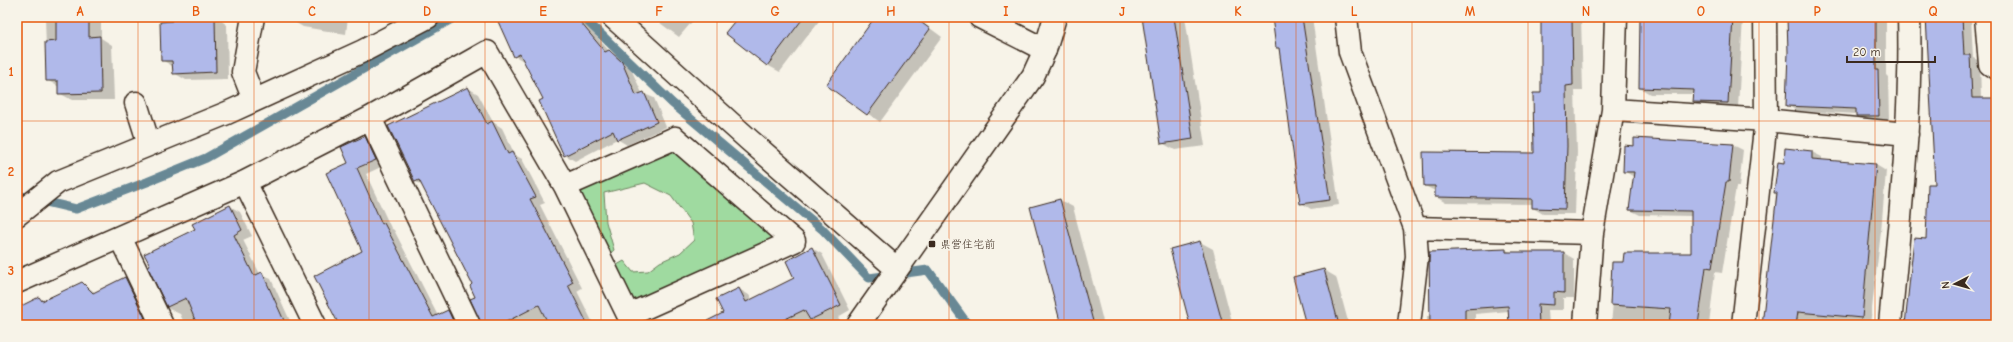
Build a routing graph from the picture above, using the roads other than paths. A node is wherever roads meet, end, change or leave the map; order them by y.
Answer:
1 (253, 17) edge
2 (428, 17) edge
3 (613, 17) edge
4 (980, 17) edge
5 (1055, 17) edge
6 (1346, 17) edge
7 (1616, 17) edge
8 (1765, 17) edge
9 (1909, 17) edge
10 (1986, 17) edge
11 (1045, 50) junction
12 (1996, 68) edge
13 (254, 100) junction
14 (136, 103) dead end
15 (1613, 110) junction
16 (370, 118) junction
17 (1766, 120) junction
18 (1907, 134) junction
19 (149, 144) junction
20 (245, 182) junction
21 (565, 186) junction
22 (17, 215) edge
23 (1415, 228) junction
24 (1592, 233) junction
25 (120, 237) junction
26 (897, 269) junction
27 (17, 282) edge
28 (631, 320) edge
29 (162, 325) edge
30 (315, 325) edge
31 (469, 325) edge
32 (858, 325) edge
33 (1409, 325) edge
34 (1585, 325) edge
35 (1743, 325) edge
36 (1890, 325) edge

1 - 13 street
2 - 13 street
3 - 26 street
4 - 11 street
5 - 11 street
6 - 23 street
7 - 15 street
8 - 17 street
9 - 18 street
10 - 12 street
11 - 26 street
13 - 19 street
14 - 19 street
15 - 17 street
15 - 24 street
16 - 20 street
16 - 21 street
16 - 31 street
17 - 18 street
17 - 35 street
18 - 36 street
19 - 22 street
20 - 25 street
20 - 30 street
21 - 28 street
21 - 28 street
23 - 24 street
23 - 33 street
24 - 34 street
25 - 27 street
25 - 29 street
26 - 32 street

